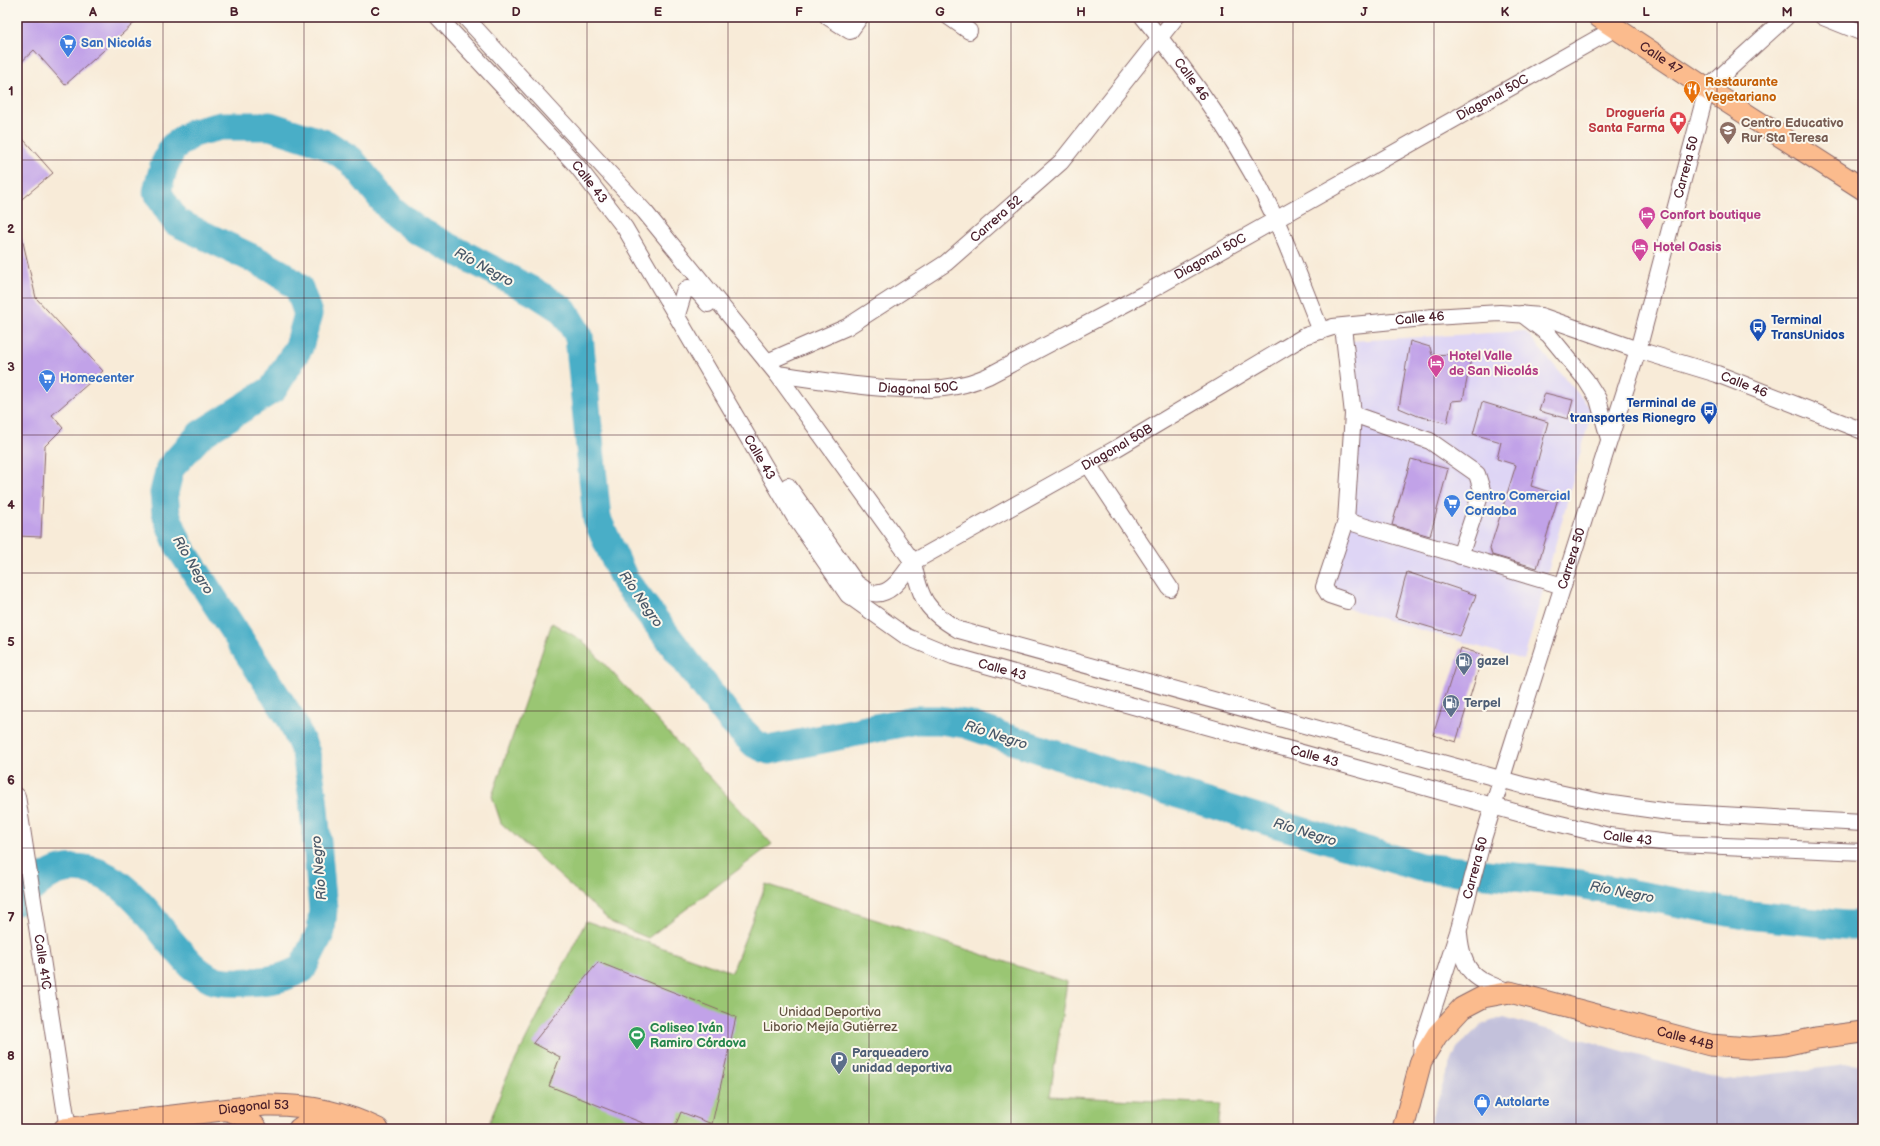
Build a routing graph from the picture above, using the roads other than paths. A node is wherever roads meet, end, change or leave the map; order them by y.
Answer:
1 (438, 17) edge
2 (465, 17) edge
3 (828, 17) edge
4 (860, 17) edge
5 (949, 17) edge
6 (1142, 17) edge
7 (1176, 17) edge
8 (1786, 17) edge
9 (1823, 17) edge
10 (1608, 23) edge
11 (969, 31) dead end
12 (1863, 32) edge
13 (1160, 38) junction
14 (1707, 89) junction
15 (1863, 190) edge
16 (1276, 220) junction
17 (1522, 314) junction
18 (677, 315) junction
19 (1343, 327) junction
20 (1320, 331) junction
21 (749, 340) junction
22 (1638, 350) junction
23 (772, 368) junction
24 (1353, 414) junction
25 (1863, 431) edge
26 (1609, 439) junction
27 (749, 442) junction
28 (1088, 464) junction
29 (1346, 521) junction
30 (1460, 556) junction
31 (913, 562) junction
32 (1563, 586) junction
33 (1170, 588) dead end
34 (1347, 601) dead end
35 (1501, 781) junction
36 (17, 796) edge
37 (1494, 806) junction
38 (1863, 823) edge
39 (1863, 852) edge
40 (1461, 921) junction
41 (1510, 992) junction
42 (1863, 1032) edge
43 (1421, 1062) junction
44 (228, 1110) junction
45 (348, 1116) junction
46 (68, 1128) edge
47 (64, 1129) edge
48 (257, 1129) edge
49 (299, 1129) edge
50 (378, 1129) edge
51 (1403, 1129) edge

1 - 18 street, Calle 43
2 - 21 street, Calle 43
3 - 4 street
5 - 11 street
6 - 13 street, Calle 46
7 - 13 street, Carrera 52
8 - 14 street
9 - 12 street
10 - 14 main road, Calle 47
10 - 16 street, Diagonal 50C
13 - 16 street, Calle 46
13 - 23 street, Carrera 52
14 - 15 main road, Calle 47
14 - 22 street, Carrera 50
16 - 20 street, Calle 46
16 - 23 street, Diagonal 50C
17 - 19 street, Calle 46
17 - 22 street, Calle 46
17 - 26 street
18 - 21 street
18 - 27 street, Calle 43
19 - 20 street, Calle 46
19 - 24 street
20 - 28 street, Diagonal 50B
21 - 23 street, Calle 43
22 - 25 street, Calle 46
22 - 26 street, Carrera 50
23 - 31 street, Calle 43
24 - 29 street
24 - 30 street
26 - 32 street, Carrera 50
27 - 31 street
27 - 37 street, Calle 43
28 - 31 street, Diagonal 50B
28 - 33 street
29 - 30 street
29 - 34 street
30 - 32 street
31 - 35 street, Calle 43
32 - 35 street, Carrera 50
35 - 37 street, Carrera 50
35 - 38 street, Calle 43
36 - 46 street, Calle 41C
37 - 39 street, Calle 43
37 - 40 street, Carrera 50
40 - 41 street, Calle 44B
40 - 43 street, Carrera 50
41 - 42 main road, Calle 44B
41 - 43 main road, Calle 44B
43 - 51 main road, Carrera 50
44 - 45 main road, Diagonal 53
44 - 46 main road, Diagonal 53
44 - 48 main road
45 - 49 main road
45 - 50 main road
46 - 47 main road, Diagonal 53

